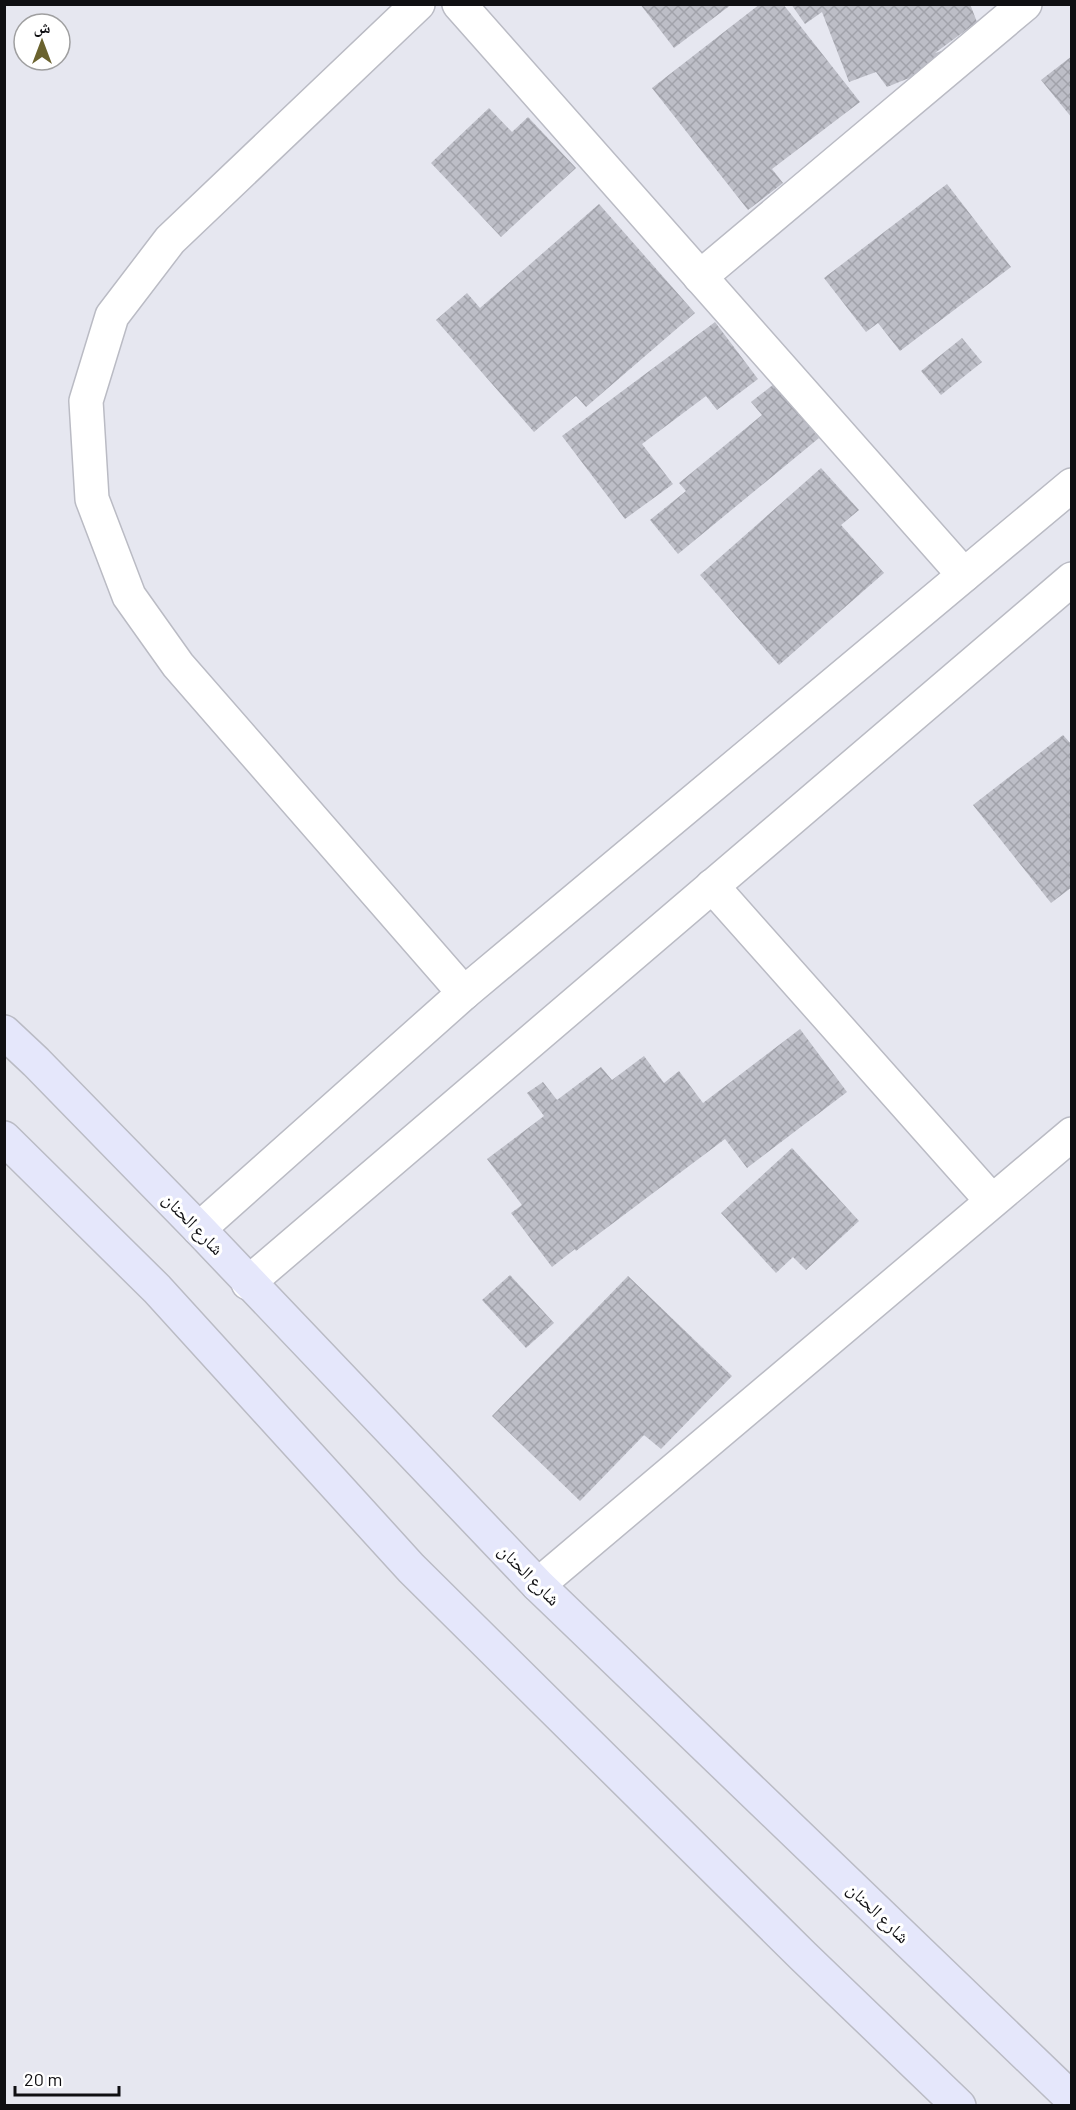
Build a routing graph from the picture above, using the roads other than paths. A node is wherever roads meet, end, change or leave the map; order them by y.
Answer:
1 (418, 4) edge
2 (459, 4) edge
3 (1017, 7) edge
4 (700, 278) junction
5 (1071, 485) edge
6 (964, 575) junction
7 (1071, 579) edge
8 (712, 886) junction
9 (464, 993) junction
10 (4, 1032) edge
11 (1071, 1134) edge
12 (4, 1138) edge
13 (992, 1201) junction
14 (199, 1229) junction
15 (248, 1283) junction
16 (538, 1585) junction
17 (1071, 2099) edge
18 (959, 2106) edge

1 - 9 street
2 - 4 street
3 - 4 street
4 - 6 street
5 - 6 street
6 - 9 street
7 - 8 street
8 - 13 street
8 - 15 street
9 - 14 street
10 - 14 main road, شارع الحنان
11 - 13 street
12 - 18 main road
13 - 16 street
14 - 15 main road, شارع الحنان
15 - 16 main road, شارع الحنان
16 - 17 main road, شارع الحنان

